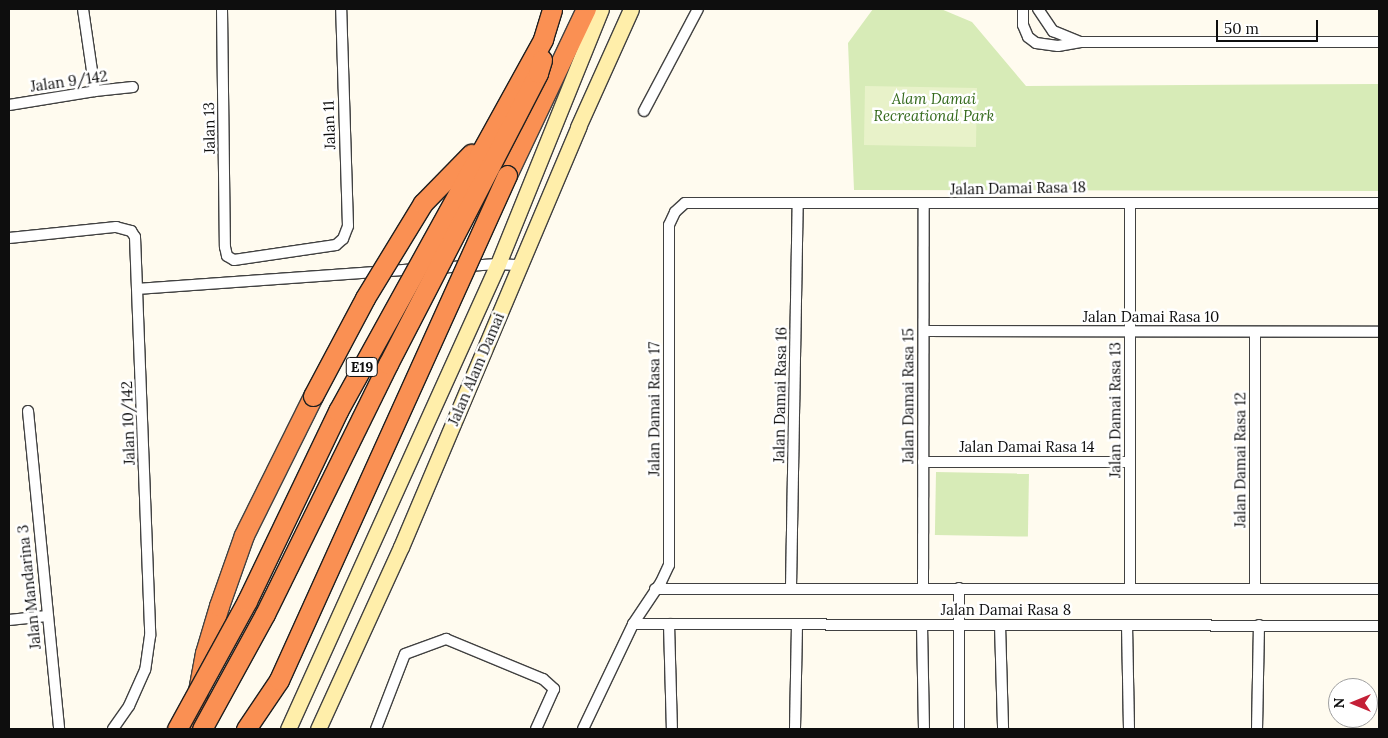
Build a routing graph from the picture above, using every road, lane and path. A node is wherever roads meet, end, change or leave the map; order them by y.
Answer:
1 (83, 9) edge
2 (222, 9) edge
3 (341, 9) edge
4 (552, 9) edge
5 (560, 9) edge
6 (586, 9) edge
7 (594, 9) edge
8 (601, 9) edge
9 (631, 9) edge
10 (698, 9) edge
11 (1023, 9) edge
12 (1038, 9) edge
13 (1081, 42) junction
14 (1379, 42) edge
15 (538, 74) junction
16 (133, 87) dead end
17 (95, 91) junction
18 (9, 105) edge
19 (644, 111) dead end
20 (487, 137) junction
21 (1130, 202) junction
22 (1379, 203) edge
23 (798, 204) junction
24 (924, 204) junction
25 (670, 225) joint
26 (9, 238) edge
27 (343, 239) joint
28 (498, 264) junction
29 (520, 265) junction
30 (138, 288) junction
31 (924, 331) junction
32 (1130, 332) junction
33 (1255, 332) junction
34 (1379, 332) edge
35 (28, 411) dead end
36 (923, 462) junction
37 (1130, 462) junction
38 (791, 588) junction
39 (923, 588) junction
40 (959, 588) junction
41 (1130, 588) junction
42 (655, 589) junction
43 (1255, 589) junction
44 (1379, 589) edge
45 (46, 616) junction
46 (9, 620) edge
47 (633, 624) junction
48 (669, 624) junction
49 (796, 624) junction
50 (922, 625) junction
51 (959, 625) junction
52 (1000, 625) junction
53 (1127, 625) junction
54 (1259, 625) junction
55 (1379, 626) edge
56 (59, 729) edge
57 (113, 729) edge
58 (177, 729) edge
59 (191, 729) edge
60 (202, 729) edge
61 (246, 729) edge
62 (288, 729) edge
63 (318, 729) edge
64 (376, 729) edge
65 (536, 729) edge
66 (583, 729) edge
67 (672, 729) edge
68 (795, 729) edge
69 (924, 729) edge
70 (959, 729) edge
71 (1003, 729) edge
72 (1129, 729) edge
73 (1257, 729) edge

1 - 17 street
2 - 27 street, Jalan 13
3 - 27 street, Jalan 11
4 - 20 highway, E19, bridge
5 - 15 highway, E19, bridge
6 - 61 highway, bridge
7 - 15 highway
8 - 28 main road, Jalan Alam Damai
9 - 29 main road, Jalan Alam Damai
10 - 19 street
11 - 13 street
12 - 13 street
13 - 14 street
15 - 60 highway, E19, bridge
16 - 17 street, Jalan 9/142
17 - 18 street, Jalan 9/142
20 - 58 highway, E19, bridge
20 - 59 highway, bridge
21 - 22 street, Jalan Damai Rasa 18
21 - 24 street, Jalan Damai Rasa 18
21 - 32 street, Jalan Damai Rasa 13
23 - 24 street, Jalan Damai Rasa 18
23 - 25 street, Jalan Damai Rasa 18
23 - 38 street, Jalan Damai Rasa 16
24 - 31 street, Jalan Damai Rasa 15
25 - 42 street, Jalan Damai Rasa 17
26 - 30 street, Jalan 10/142
28 - 29 street
28 - 30 street
28 - 62 main road, Jalan Alam Damai
29 - 63 main road, Jalan Alam Damai
30 - 57 street, Jalan 10/142
31 - 32 street, Jalan Damai Rasa 10
31 - 36 street, Jalan Damai Rasa 15
32 - 33 street, Jalan Damai Rasa 10
32 - 37 street, Jalan Damai Rasa 13
33 - 34 street, Jalan Damai Rasa 10
33 - 43 street, Jalan Damai Rasa 12
35 - 45 street, Jalan Mandarina 3
36 - 37 street, Jalan Damai Rasa 14
36 - 39 street, Jalan Damai Rasa 15
37 - 41 street, Jalan Damai Rasa 13
38 - 39 street, Jalan Damai Rasa 8
38 - 42 street, Jalan Damai Rasa 8
39 - 40 street, Jalan Damai Rasa 8
40 - 41 street, Jalan Damai Rasa 8
40 - 51 street
41 - 43 street, Jalan Damai Rasa 8
42 - 47 street, Jalan Damai Rasa 17
43 - 44 street, Jalan Damai Rasa 8
45 - 46 street
45 - 56 street, Jalan Mandarina 3
47 - 48 street, Jalan Damai Rasa 8
47 - 66 street, Jalan Damai Rasa 17
48 - 49 street, Jalan Damai Rasa 8
48 - 67 street
49 - 50 street, Jalan Damai Rasa 8
49 - 68 street
50 - 51 street, Jalan Damai Rasa 8
50 - 69 street
51 - 52 street, Jalan Damai Rasa 8
51 - 70 street
52 - 53 street, Jalan Damai Rasa 8
52 - 71 street
53 - 54 street, Jalan Damai Rasa 8
53 - 72 street
54 - 55 street, Jalan Damai Rasa 8
54 - 73 street
64 - 65 street

